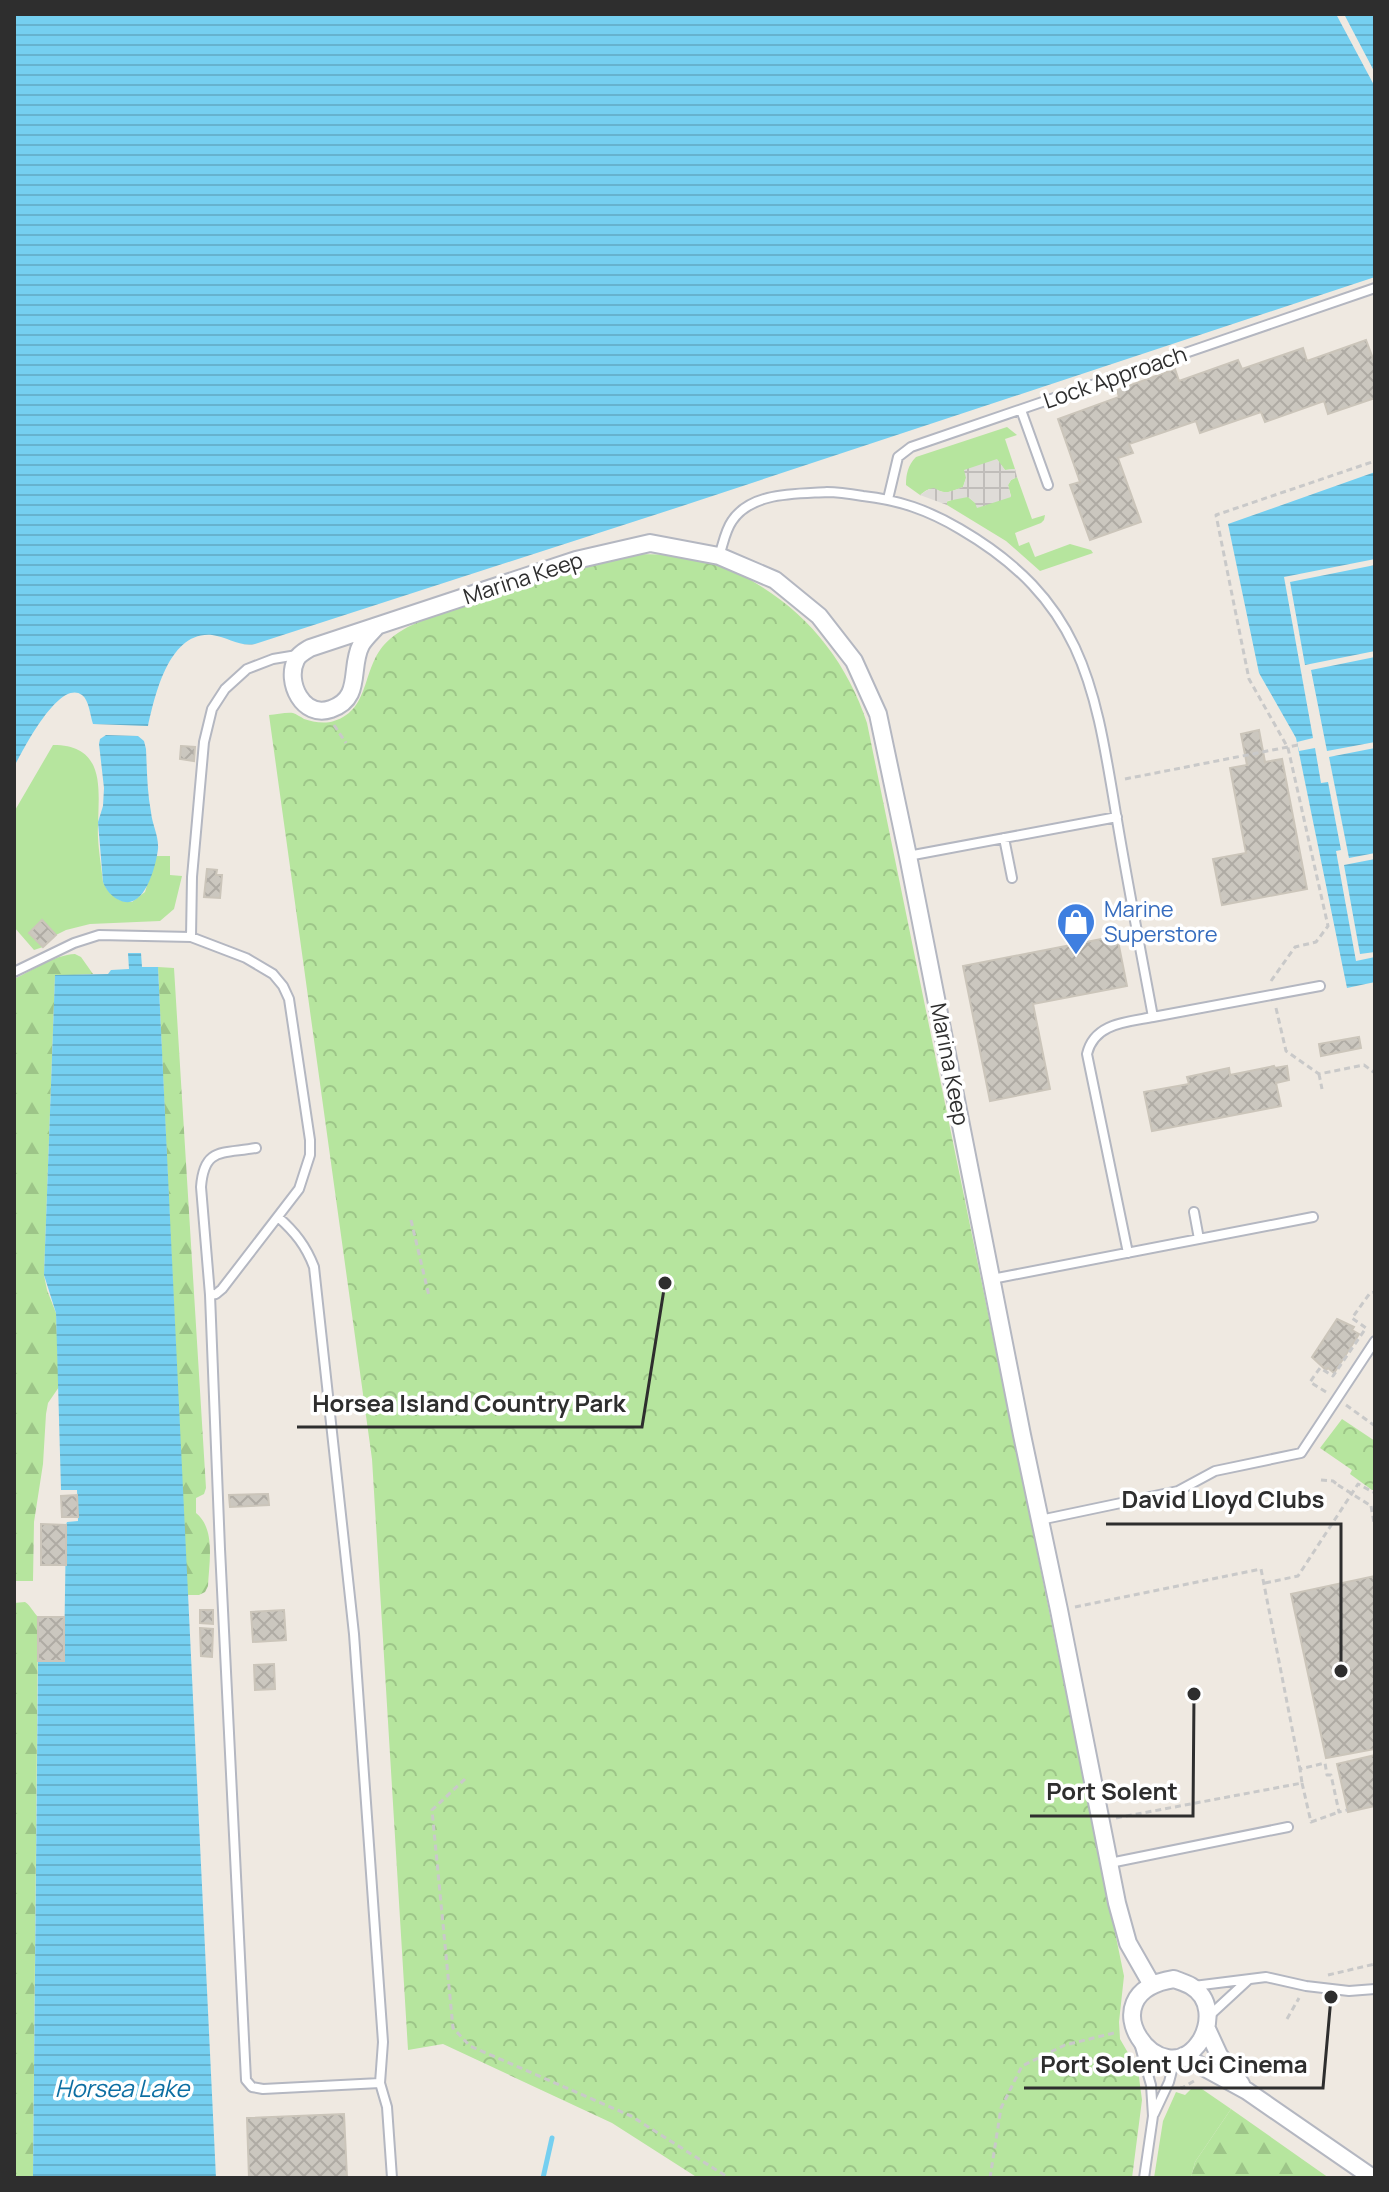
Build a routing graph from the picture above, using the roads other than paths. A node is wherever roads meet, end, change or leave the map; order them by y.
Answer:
1 (1375, 288) edge
2 (1021, 410) junction
3 (1048, 485) dead end
4 (888, 499) junction
5 (719, 556) junction
6 (377, 626) junction
7 (300, 654) junction
8 (1117, 817) junction
9 (1004, 838) junction
10 (908, 856) junction
11 (1012, 878) dead end
12 (191, 937) junction
13 (14, 972) edge
14 (1320, 986) dead end
15 (1153, 1017) junction
16 (256, 1148) dead end
17 (1194, 1212) dead end
18 (278, 1217) junction
19 (1313, 1217) dead end
20 (1199, 1239) junction
21 (1128, 1253) junction
22 (992, 1279) junction
23 (210, 1295) junction
24 (1375, 1341) edge
25 (1040, 1520) junction
26 (1288, 1827) dead end
27 (1109, 1864) junction
28 (1248, 1980) junction
29 (1152, 1985) junction
30 (1192, 1986) junction
31 (1375, 1989) edge
32 (1208, 2023) junction
33 (1136, 2033) junction
34 (1179, 2057) junction
35 (380, 2083) junction
36 (1247, 2091) junction
37 (1153, 2116) junction
38 (392, 2178) edge
39 (1144, 2178) edge
40 (1373, 2178) edge

1 - 2 lane, Lock Approach
2 - 3 lane
2 - 4 lane, Lock Approach
4 - 5 lane
4 - 8 lane
5 - 6 street, Marina Keep
5 - 10 street, Marina Keep
6 - 7 street, Marina Keep
6 - 7 street
7 - 12 lane
8 - 9 lane
8 - 15 lane
9 - 10 lane
9 - 11 lane
10 - 22 street, Marina Keep
12 - 13 lane
12 - 18 lane
14 - 15 lane
15 - 21 lane
16 - 23 lane
17 - 20 lane
18 - 23 lane
18 - 35 lane
19 - 20 lane
20 - 21 lane
21 - 22 lane
22 - 25 street, Marina Keep
23 - 35 lane
24 - 25 lane
25 - 27 street, Marina Keep
26 - 27 lane
27 - 29 street, Marina Keep
28 - 30 lane
28 - 31 lane
28 - 32 lane
29 - 30 street
29 - 33 street
30 - 32 street
32 - 34 street
32 - 36 street
33 - 34 street
33 - 37 lane
34 - 36 street
34 - 37 lane
35 - 38 lane
36 - 40 street
37 - 39 lane

